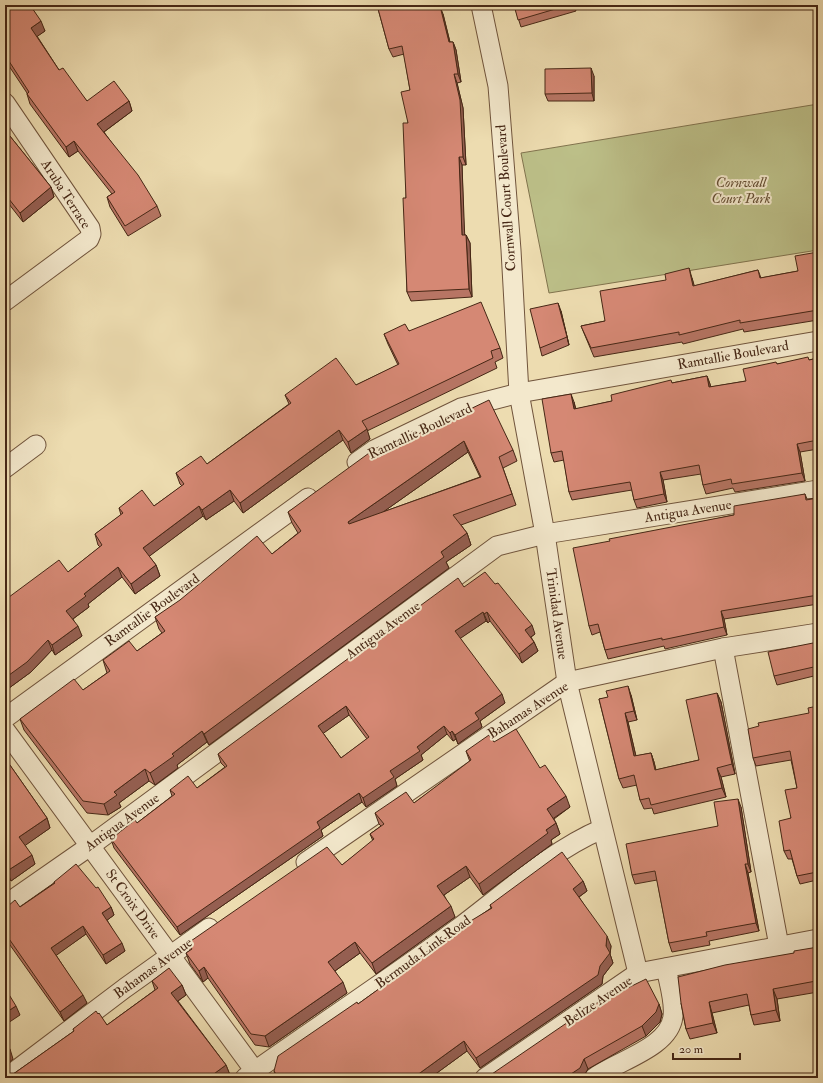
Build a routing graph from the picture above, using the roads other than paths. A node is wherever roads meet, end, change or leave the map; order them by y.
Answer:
1 (480, 5) edge
2 (5, 103) edge
3 (5, 301) edge
4 (818, 341) edge
5 (518, 393) junction
6 (36, 445) dead end
7 (5, 468) edge
8 (342, 473) edge
9 (323, 487) edge
10 (818, 490) edge
11 (546, 534) junction
12 (818, 633) edge
13 (723, 648) junction
14 (567, 682) junction
15 (5, 718) edge
16 (5, 730) edge
17 (602, 829) junction
18 (90, 846) junction
19 (290, 872) edge
20 (5, 905) edge
21 (225, 918) edge
22 (818, 939) edge
23 (779, 946) junction
24 (171, 956) junction
25 (666, 968) junction
26 (638, 974) junction
27 (254, 1076) edge
28 (6, 1078) edge
29 (485, 1078) edge
30 (594, 1078) edge

1 - 5 street, Cornwall Court Boulevard
2 - 3 street, Aruba Terrace
4 - 5 street, Ramtallie Boulevard
5 - 8 street, Ramtallie Boulevard
5 - 11 street, Trinidad Avenue
6 - 7 street
9 - 15 street, Ramtallie Boulevard
10 - 11 street, Antigua Avenue
11 - 14 street, Trinidad Avenue
11 - 18 street, Antigua Avenue
12 - 13 street, Bahamas Avenue
13 - 14 street, Bahamas Avenue
13 - 23 street
14 - 17 street, Trinidad Avenue
14 - 19 street, Bahamas Avenue
16 - 18 street, St Croix Drive
17 - 26 street, Trinidad Avenue
17 - 27 street, Bermuda Link Road
18 - 20 street, Antigua Avenue
18 - 24 street, St Croix Drive
21 - 24 street, Bahamas Avenue
22 - 23 street, Belize Avenue
23 - 25 street, Belize Avenue
24 - 27 street, St Croix Drive
24 - 28 street, Bahamas Avenue
25 - 26 street, Belize Avenue
25 - 30 street
26 - 29 street, Belize Avenue

